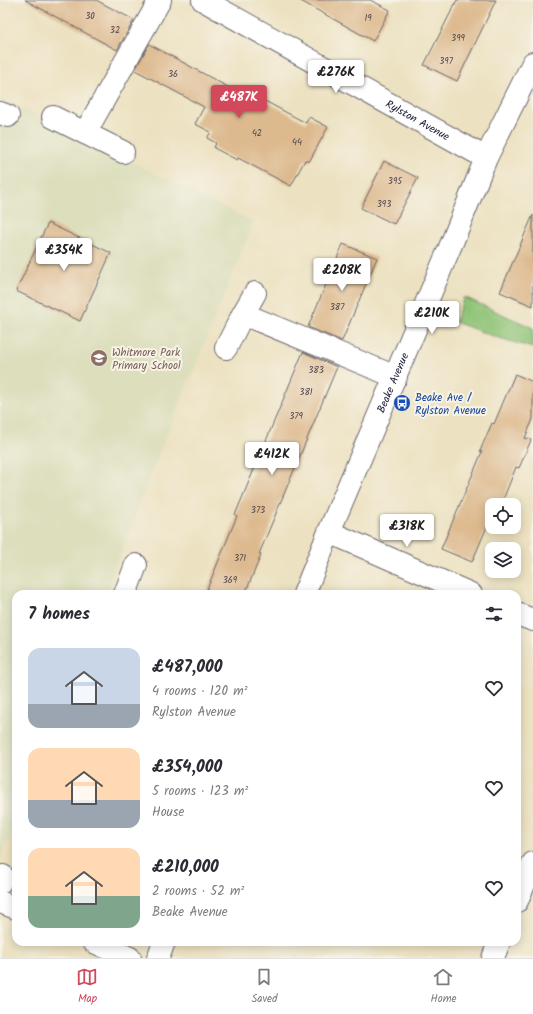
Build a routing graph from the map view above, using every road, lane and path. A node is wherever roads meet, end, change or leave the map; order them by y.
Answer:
1 (160, 0) edge
2 (203, 0) edge
3 (533, 63) edge
4 (53, 117) dead end
5 (85, 133) junction
6 (123, 152) dead end
7 (486, 158) junction
8 (255, 292) dead end
9 (243, 314) junction
10 (226, 348) dead end
11 (396, 377) junction
12 (329, 532) junction
13 (136, 565) dead end
14 (127, 590) edge
15 (306, 590) edge
16 (462, 590) edge
17 (521, 616) edge
18 (533, 620) edge
19 (533, 863) edge
20 (521, 889) edge
21 (0, 902) edge
22 (12, 906) edge
23 (103, 946) edge
24 (162, 946) edge
25 (498, 946) edge
26 (130, 958) edge
27 (158, 958) edge
28 (493, 958) edge

1 - 5 street
2 - 7 street, Rylston Avenue
3 - 7 street, Beake Avenue
4 - 5 street
5 - 6 street
7 - 11 street, Beake Avenue
8 - 9 street
9 - 10 street
9 - 11 street
11 - 12 street, Beake Avenue
12 - 15 street, Beake Avenue
12 - 16 street
13 - 14 street
17 - 18 street
19 - 20 street
21 - 22 street
23 - 26 street
24 - 27 street
25 - 28 street

